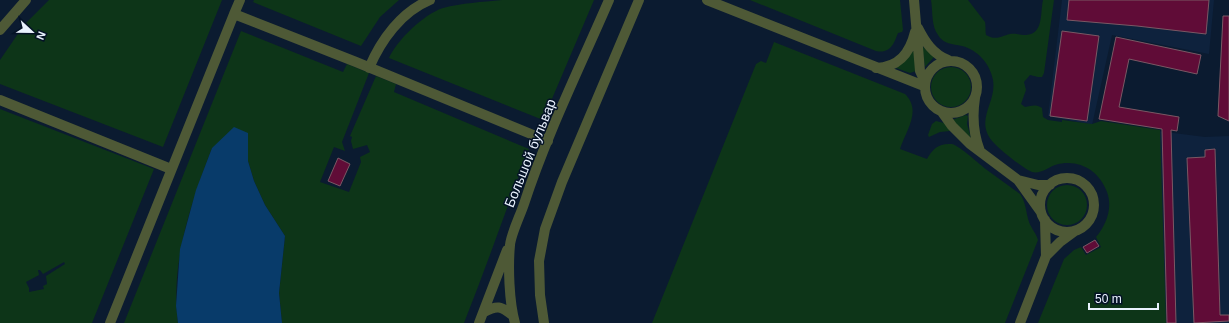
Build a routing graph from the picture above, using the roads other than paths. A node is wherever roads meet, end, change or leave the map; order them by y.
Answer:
1 (26, 0) edge
2 (240, 0) edge
3 (430, 0) edge
4 (608, 0) edge
5 (640, 0) edge
6 (707, 0) edge
7 (914, 0) edge
8 (234, 14) junction
9 (916, 24) junction
10 (0, 30) edge
11 (948, 60) junction
12 (369, 68) junction
13 (876, 68) junction
14 (925, 84) junction
15 (976, 95) junction
16 (0, 100) edge
17 (942, 112) junction
18 (548, 141) junction
19 (981, 152) junction
20 (172, 168) junction
21 (1018, 180) junction
22 (1050, 185) junction
23 (1044, 217) junction
24 (1075, 231) junction
25 (510, 243) junction
26 (1046, 256) junction
27 (484, 312) junction
28 (514, 319) edge
29 (110, 323) edge
30 (479, 323) edge
31 (544, 323) edge
32 (1020, 323) edge

1 - 10 street
2 - 8 street
3 - 12 street
4 - 18 street, Большой бульвар
5 - 31 street
6 - 13 street
7 - 9 street
8 - 12 street
8 - 20 street
9 - 11 street
9 - 13 street
9 - 14 street
11 - 14 street
11 - 15 street
12 - 18 street
13 - 14 street
14 - 17 street
15 - 17 street
15 - 19 street
16 - 20 street
17 - 19 street
18 - 25 street, Большой бульвар
19 - 21 street
20 - 29 street
21 - 22 street
21 - 23 street
22 - 23 street
22 - 24 street
23 - 24 street
23 - 26 street
24 - 26 street
25 - 27 street
25 - 28 street, Большой бульвар
26 - 32 street
27 - 28 street
27 - 30 street

